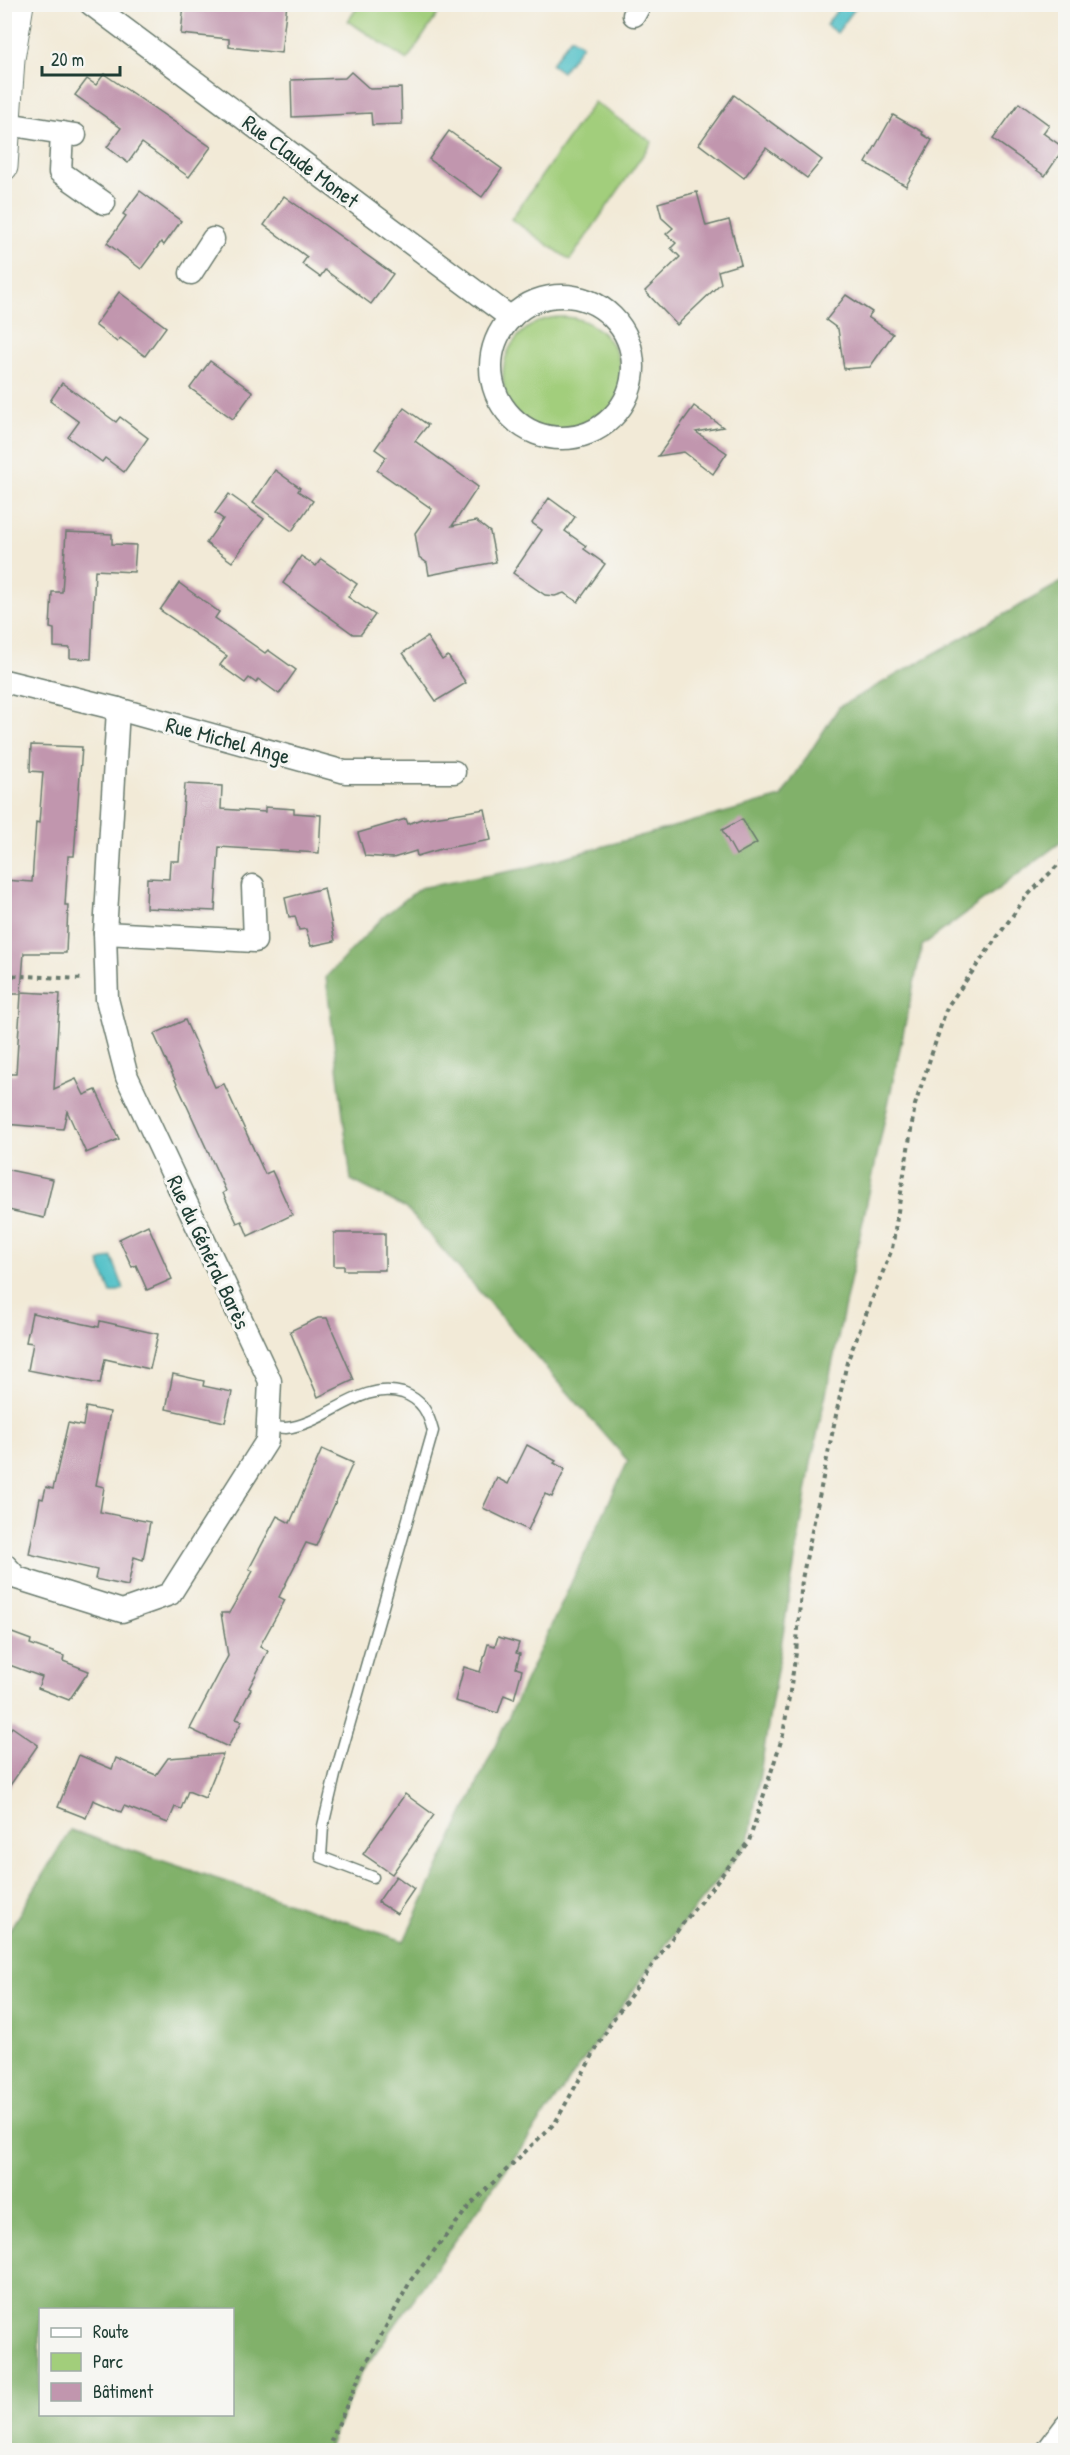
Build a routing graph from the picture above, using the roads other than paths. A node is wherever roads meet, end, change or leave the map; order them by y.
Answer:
1 (20, 4) edge
2 (91, 4) edge
3 (8, 64) edge
4 (7, 124) junction
5 (4, 167) edge
6 (104, 203) dead end
7 (213, 239) dead end
8 (190, 273) dead end
9 (511, 318) junction
10 (4, 681) edge
11 (118, 709) junction
12 (454, 772) dead end
13 (253, 886) dead end
14 (105, 933) junction
15 (268, 1426) junction
16 (4, 1564) edge
17 (373, 1877) dead end
18 (1065, 2426) edge
19 (1048, 2451) edge

1 - 3 street
2 - 9 street, Rue Claude Monet
3 - 4 street
4 - 5 street
4 - 6 street
7 - 8 street
9 - 9 street
10 - 11 street, Rue Michel Ange
11 - 12 street, Rue Michel Ange
11 - 14 street, Rue du Général Barès
13 - 14 street
14 - 15 street, Rue du Général Barès
15 - 16 street, Rue du Général Barès
15 - 17 lane
18 - 19 street

